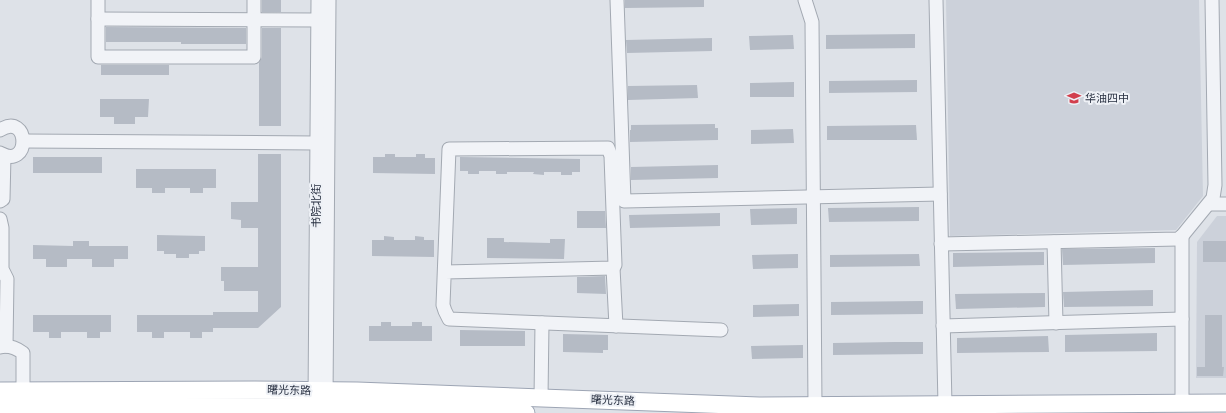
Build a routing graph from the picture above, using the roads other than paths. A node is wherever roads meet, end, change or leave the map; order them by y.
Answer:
1 (98, 0) edge
2 (254, 0) edge
3 (318, 0) edge
4 (329, 0) edge
5 (616, 0) edge
6 (805, 0) edge
7 (936, 0) edge
8 (1212, 0) edge
9 (98, 20) junction
10 (254, 20) junction
11 (318, 20) junction
12 (0, 130) edge
13 (24, 141) junction
14 (316, 143) junction
15 (2, 154) edge
16 (940, 194) junction
17 (813, 197) junction
18 (0, 201) edge
19 (1208, 204) junction
20 (1226, 204) edge
21 (0, 219) edge
22 (1182, 236) junction
23 (1054, 242) junction
24 (941, 244) junction
25 (613, 268) junction
26 (444, 272) junction
27 (1182, 320) junction
28 (542, 323) junction
29 (1056, 323) junction
30 (616, 326) junction
31 (943, 326) junction
32 (721, 330) dead end
33 (3, 346) edge
34 (23, 390) junction
35 (0, 391) edge
36 (541, 398) junction
37 (321, 403) edge
38 (1182, 403) junction
39 (1226, 403) edge
40 (815, 405) junction
41 (945, 405) junction
42 (0, 406) edge
43 (526, 413) edge

1 - 9 street
2 - 10 street
3 - 11 street, 书院北街
4 - 37 street, 书院北街
5 - 17 street
6 - 17 street
7 - 16 street
8 - 19 street
9 - 10 street
9 - 10 street
10 - 11 street
11 - 14 street, 书院北街
12 - 13 street
13 - 14 street
13 - 15 street
14 - 37 street, 书院北街
15 - 18 street
16 - 17 street
16 - 24 street
17 - 40 street
19 - 20 street
19 - 22 street
21 - 33 street
22 - 23 street
22 - 27 street
23 - 24 street
23 - 29 street
24 - 31 street
25 - 26 street
25 - 26 street
25 - 30 street
26 - 28 street
27 - 29 street
27 - 38 street
28 - 30 street
28 - 36 street
29 - 31 street
30 - 32 street
31 - 41 street
33 - 34 street
34 - 35 main road, 曙光东路
34 - 37 main road, 曙光东路
36 - 37 main road, 曙光东路
36 - 40 main road, 曙光东路
37 - 42 main road, 曙光东路
37 - 43 main road, 曙光东路
38 - 39 main road, 曙光东路
38 - 41 main road, 曙光东路
40 - 41 main road, 曙光东路

